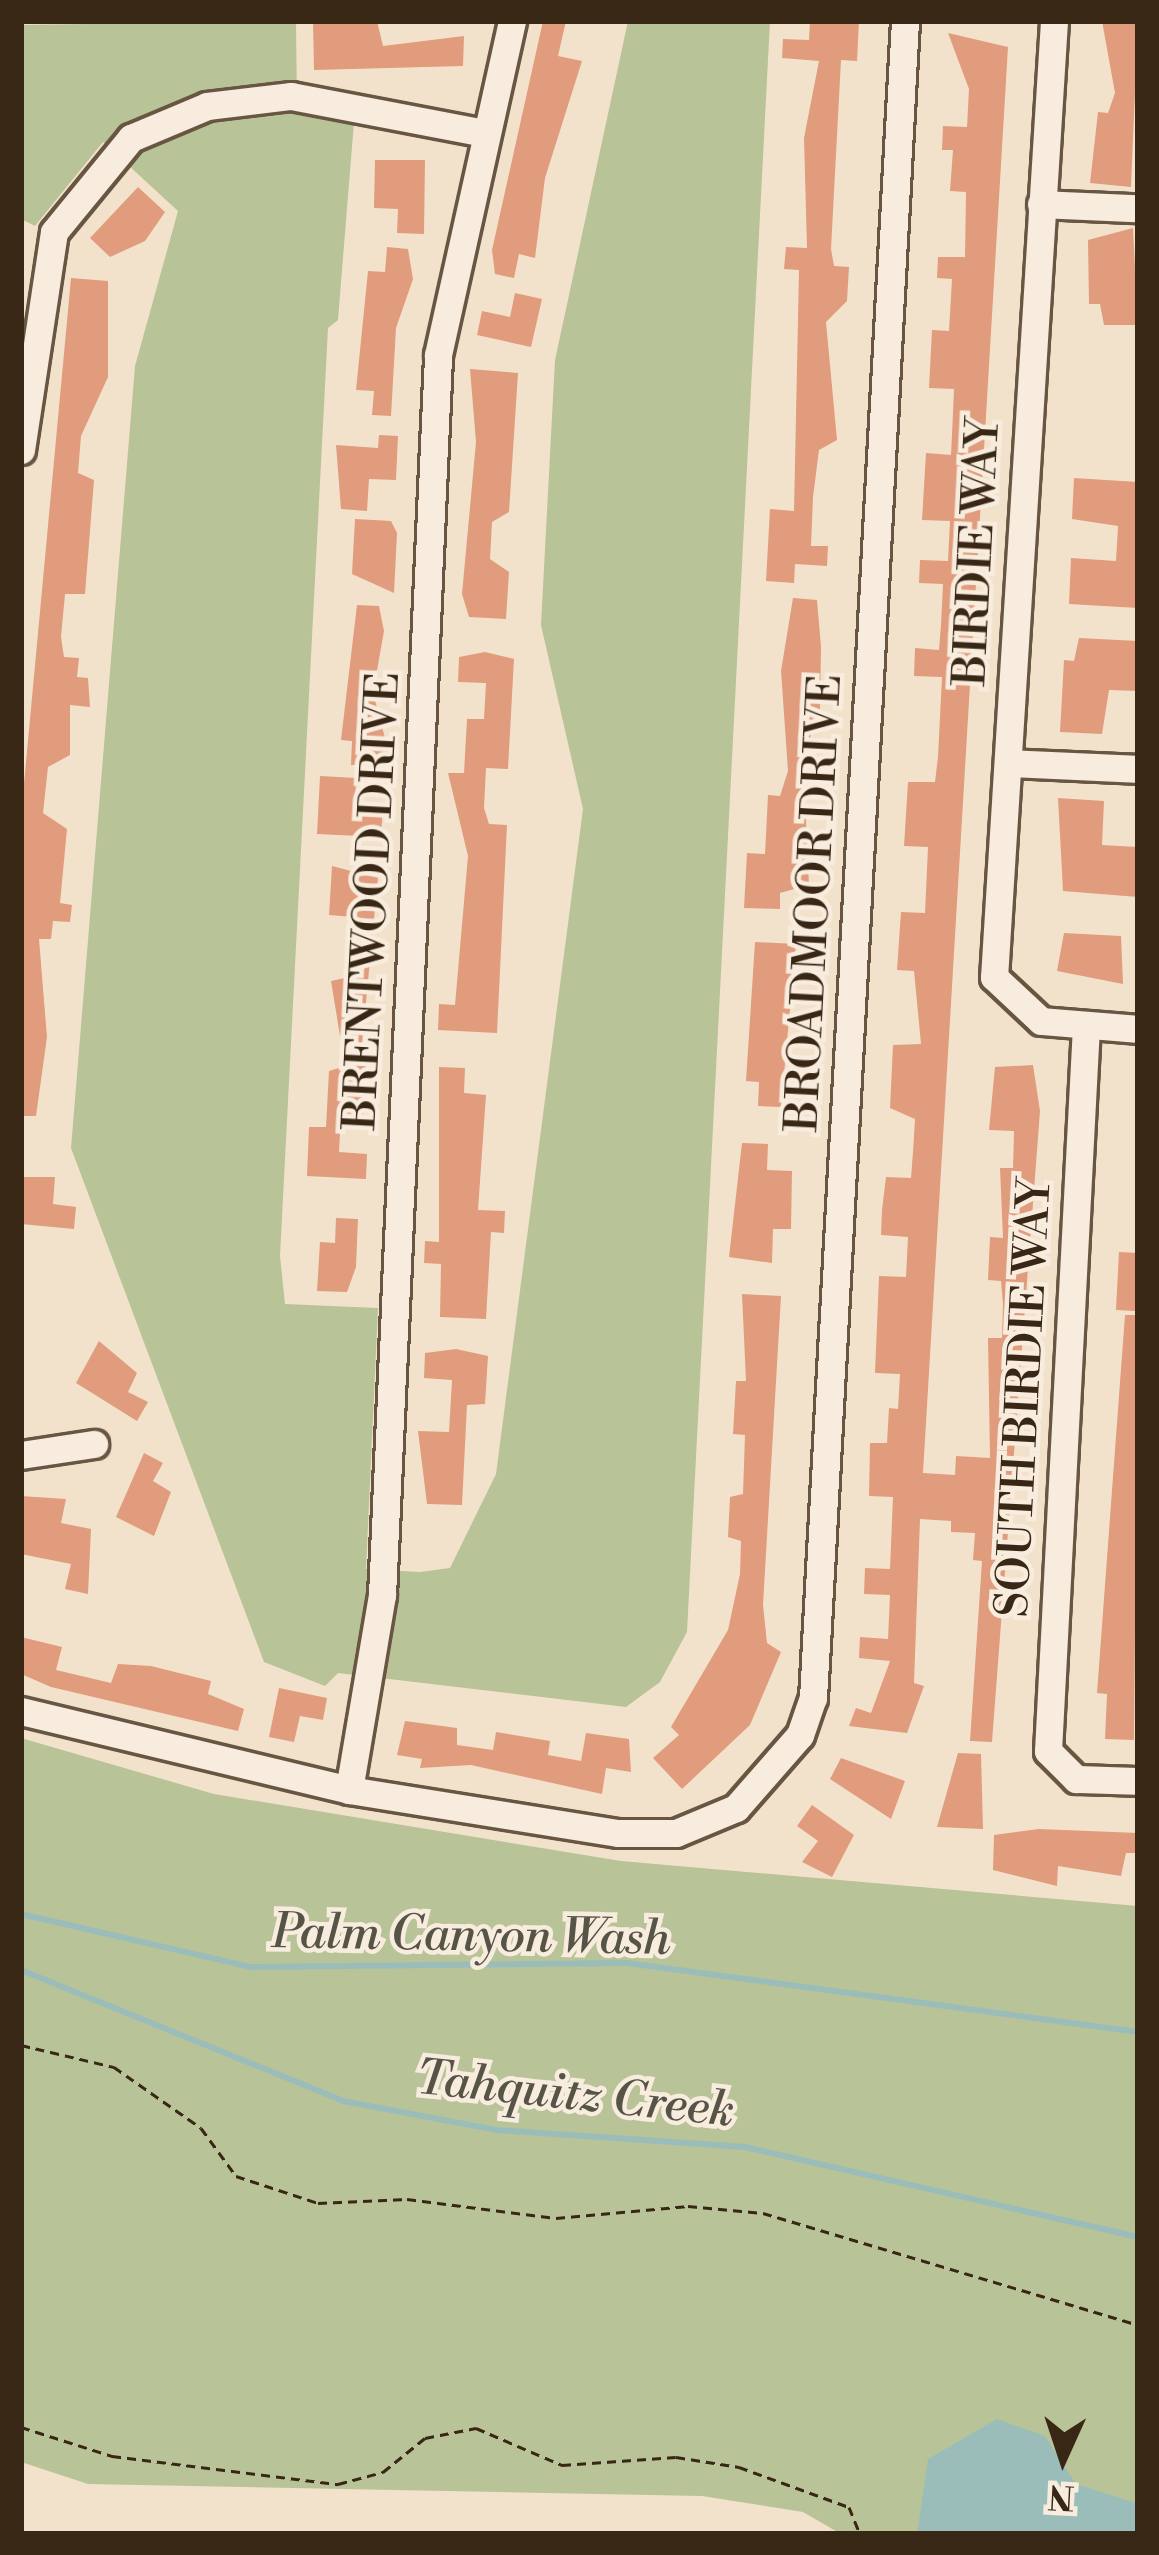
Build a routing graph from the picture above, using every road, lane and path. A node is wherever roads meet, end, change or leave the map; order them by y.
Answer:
1 (512, 21) edge
2 (905, 21) edge
3 (1054, 21) edge
4 (485, 133) junction
5 (1041, 204) junction
6 (1134, 208) dead end
7 (25, 367) edge
8 (21, 450) edge
9 (1008, 763) junction
10 (1138, 769) edge
11 (1086, 1026) junction
12 (1138, 1029) edge
13 (94, 1444) dead end
14 (21, 1455) edge
15 (21, 1711) edge
16 (1138, 1781) edge
17 (349, 1790) junction
18 (21, 2045) edge
19 (1138, 2325) edge
20 (21, 2428) edge
21 (860, 2534) edge

1 - 4 street, BRENTWOOD DRIVE
2 - 17 street, BROADMOOR DRIVE
3 - 5 street, BIRDIE WAY
4 - 7 street
4 - 17 street, BRENTWOOD DRIVE
5 - 6 street
5 - 9 street, BIRDIE WAY
7 - 8 street
9 - 10 street
9 - 11 street, BIRDIE WAY
11 - 12 street, BIRDIE WAY
11 - 16 street, SOUTH BIRDIE WAY
13 - 14 street
15 - 17 street
18 - 19 path
20 - 21 path

